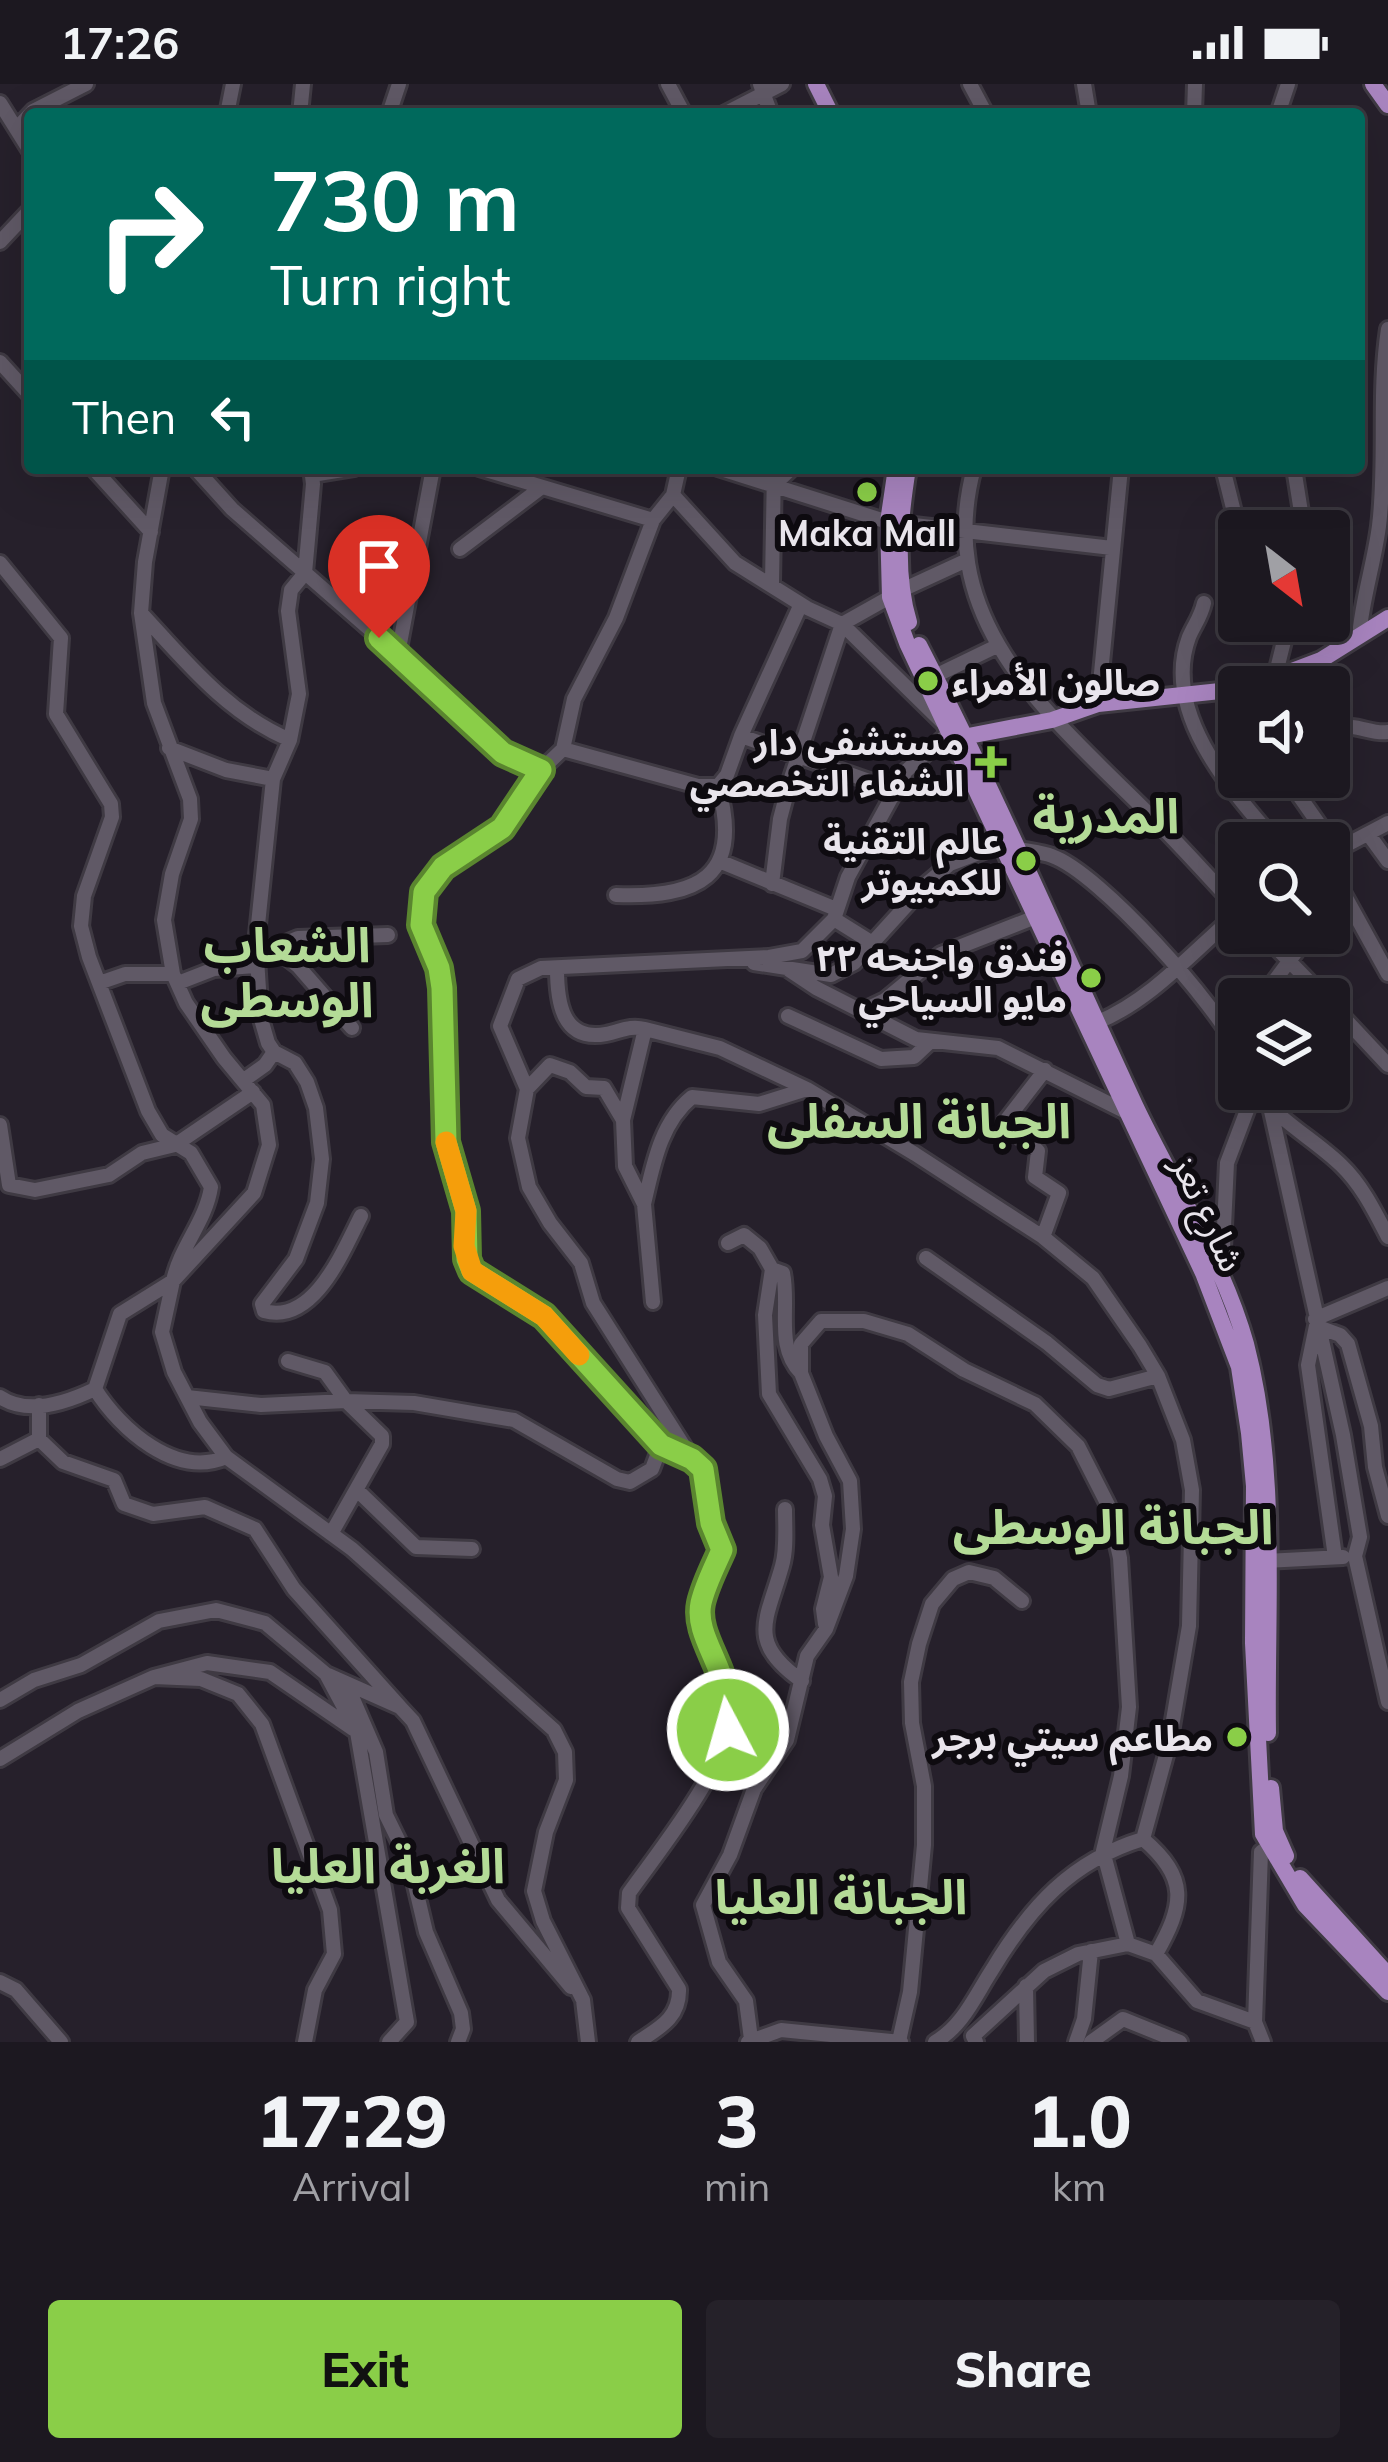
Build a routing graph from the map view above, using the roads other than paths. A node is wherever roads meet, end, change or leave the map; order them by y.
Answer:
1 (86, 84) edge
2 (782, 84) edge
3 (1372, 84) edge
4 (762, 88) edge
5 (0, 103) edge
6 (1387, 103) edge
7 (39, 108) edge
8 (733, 108) edge
9 (24, 121) edge
10 (17, 128) junction
11 (24, 140) edge
12 (24, 216) edge
13 (0, 242) edge
14 (1388, 329) edge
15 (1, 367) edge
16 (24, 389) edge
17 (98, 474) edge
18 (161, 474) edge
19 (200, 474) edge
20 (311, 474) edge
21 (432, 474) edge
22 (497, 474) edge
23 (678, 474) edge
24 (738, 474) edge
25 (774, 474) edge
26 (786, 474) edge
27 (896, 474) edge
28 (906, 474) edge
29 (972, 474) edge
30 (1120, 474) edge
31 (1224, 474) edge
32 (1295, 474) edge
33 (774, 485) junction
34 (542, 488) junction
35 (673, 495) junction
36 (1234, 510) edge
37 (1301, 510) edge
38 (653, 520) junction
39 (894, 522) junction
40 (151, 532) junction
41 (965, 534) junction
42 (1112, 548) junction
43 (460, 549) dead end
44 (965, 561) junction
45 (0, 563) edge
46 (305, 573) junction
47 (772, 584) junction
48 (896, 594) junction
49 (801, 604) junction
50 (1204, 604) dead end
51 (141, 613) junction
52 (1388, 618) edge
53 (842, 624) junction
54 (1359, 637) junction
55 (997, 646) junction
56 (398, 654) junction
57 (1308, 666) edge
58 (935, 676) junction
59 (1218, 690) edge
60 (1184, 693) junction
61 (1098, 704) junction
62 (1052, 720) junction
63 (1350, 726) edge
64 (1388, 732) edge
65 (952, 733) junction
66 (741, 736) junction
67 (290, 740) junction
68 (168, 748) junction
69 (563, 749) junction
70 (799, 755) junction
71 (541, 770) junction
72 (273, 779) junction
73 (718, 786) junction
74 (895, 790) junction
75 (1261, 822) edge
76 (1388, 823) edge
77 (1369, 835) junction
78 (1350, 844) edge
79 (1008, 847) junction
80 (719, 861) junction
81 (1388, 861) edge
82 (772, 884) junction
83 (1218, 890) edge
84 (616, 895) dead end
85 (1350, 909) edge
86 (835, 914) junction
87 (1033, 918) junction
88 (1218, 930) edge
89 (388, 935) dead end
90 (874, 944) junction
91 (273, 947) junction
92 (1282, 954) edge
93 (1294, 954) edge
94 (727, 958) junction
95 (257, 960) junction
96 (1289, 961) junction
97 (1177, 967) junction
98 (557, 968) junction
99 (789, 970) junction
100 (1388, 974) edge
101 (176, 978) junction
102 (1276, 978) edge
103 (1306, 978) edge
104 (99, 983) junction
105 (862, 1011) junction
106 (788, 1016) dead end
107 (1218, 1016) edge
108 (1098, 1022) junction
109 (1350, 1024) edge
110 (352, 1028) dead end
111 (645, 1029) junction
112 (931, 1041) junction
113 (274, 1052) junction
114 (1388, 1065) edge
115 (1045, 1070) junction
116 (248, 1086) junction
117 (527, 1089) junction
118 (807, 1089) junction
119 (1130, 1109) junction
120 (1248, 1110) edge
121 (1271, 1111) joint
122 (623, 1120) junction
123 (0, 1125) edge
124 (175, 1145) junction
125 (644, 1204) junction
126 (361, 1216) dead end
127 (1043, 1237) junction
128 (1388, 1237) edge
129 (728, 1243) dead end
130 (926, 1258) dead end
131 (772, 1269) junction
132 (1209, 1270) junction
133 (173, 1281) junction
134 (1388, 1288) edge
135 (653, 1302) dead end
136 (1316, 1322) junction
137 (288, 1361) dead end
138 (801, 1373) junction
139 (1158, 1376) junction
140 (95, 1389) junction
141 (0, 1397) edge
142 (187, 1397) junction
143 (346, 1401) junction
144 (39, 1405) junction
145 (39, 1439) junction
146 (661, 1445) junction
147 (226, 1456) junction
148 (0, 1459) edge
149 (692, 1459) junction
150 (357, 1490) junction
151 (785, 1509) dead end
152 (1388, 1516) edge
153 (331, 1534) junction
154 (472, 1549) dead end
155 (1355, 1556) junction
156 (1335, 1557) junction
157 (1260, 1561) junction
158 (1022, 1601) dead end
159 (1388, 1618) edge
160 (1371, 1622) junction
161 (826, 1629) junction
162 (326, 1674) junction
163 (154, 1677) junction
164 (802, 1681) junction
165 (347, 1685) junction
166 (0, 1700) edge
167 (1388, 1702) edge
168 (400, 1707) junction
169 (357, 1732) junction
170 (0, 1759) edge
171 (1142, 1839) junction
172 (1274, 1843) junction
173 (1103, 1851) junction
174 (1128, 1944) junction
175 (1091, 1952) junction
176 (1156, 1954) junction
177 (1382, 1970) edge
178 (0, 1982) edge
179 (1026, 1986) junction
180 (1388, 1992) edge
181 (583, 2000) junction
182 (1255, 2022) junction
183 (749, 2040) edge
184 (62, 2042) edge
185 (305, 2042) edge
186 (389, 2042) edge
187 (458, 2042) edge
188 (588, 2042) edge
189 (638, 2042) edge
190 (900, 2042) edge
191 (935, 2042) edge
192 (976, 2042) edge
193 (1027, 2042) edge
194 (1076, 2042) edge
195 (1091, 2042) edge
196 (1180, 2042) edge
197 (1263, 2042) edge

1 - 7 street
2 - 4 street
3 - 6 main road
4 - 8 street
5 - 10 street
9 - 10 street
10 - 11 street
12 - 13 street
14 - 54 street
15 - 16 street
17 - 40 street
18 - 40 street
19 - 46 street
20 - 46 street
21 - 56 street
22 - 34 street
23 - 35 street
24 - 33 street
25 - 33 street
26 - 33 street
27 - 39 main road, شارع تعز
28 - 39 main road, شارع تعز
29 - 41 street
30 - 42 street
31 - 36 street
32 - 37 street
33 - 39 street
33 - 47 street
34 - 38 street
34 - 43 street
35 - 38 street
35 - 47 street
38 - 69 street
39 - 41 street
39 - 48 main road, شارع تعز
40 - 51 street
41 - 42 street
41 - 44 street
42 - 61 street
44 - 48 street
44 - 55 street
45 - 104 street
46 - 56 street
46 - 67 street
47 - 49 street
48 - 53 street
48 - 58 main road, شارع تعز
48 - 65 main road, شارع تعز
49 - 53 street
49 - 66 street
50 - 60 street
51 - 67 street
51 - 68 street
52 - 54 main road
53 - 65 street
53 - 70 street
54 - 57 main road
55 - 58 street
55 - 62 street
56 - 71 street
58 - 65 main road, شارع تعز
59 - 60 main road
60 - 61 main road
60 - 75 street
61 - 62 main road
62 - 65 main road
62 - 83 street
63 - 64 street
65 - 74 street
65 - 79 main road, شارع تعز
66 - 70 street
66 - 73 street
67 - 72 street
68 - 72 street
68 - 101 street
69 - 71 street
69 - 73 street
70 - 74 street
70 - 82 street
71 - 146 street
72 - 95 street
73 - 80 street
74 - 86 street
76 - 77 street
77 - 78 street
77 - 81 street
79 - 87 main road, شارع تعز
79 - 90 street
79 - 97 street
79 - 108 main road, شارع تعز
80 - 82 street
80 - 84 street
82 - 86 street
85 - 100 street
86 - 90 street
86 - 94 street
87 - 105 street
87 - 119 main road, شارع تعز
88 - 97 street
89 - 91 street
90 - 99 street
91 - 95 street
91 - 110 street
92 - 96 street
93 - 96 street
94 - 98 street
94 - 99 street
95 - 101 street
95 - 113 street
96 - 102 street
96 - 103 street
97 - 107 street
97 - 108 street
98 - 111 street
98 - 117 street
99 - 105 street
101 - 104 street
101 - 116 street
104 - 124 street
105 - 112 street
106 - 112 street
108 - 119 main road, شارع تعز
109 - 114 street
111 - 118 street
111 - 122 street
112 - 115 street
113 - 116 street
113 - 126 street
115 - 119 street
115 - 127 street
116 - 124 street
116 - 133 street
117 - 122 street
117 - 149 street
118 - 125 street
118 - 127 street
119 - 132 main road, شارع تعز
120 - 132 street
121 - 128 street
121 - 136 street
122 - 125 street
123 - 124 street
124 - 133 street
125 - 135 street
127 - 139 street
129 - 131 street
130 - 139 street
131 - 138 street
131 - 161 street
132 - 157 main road, شارع تعز
133 - 140 street
133 - 142 street
134 - 136 street
136 - 152 street
136 - 155 street
136 - 156 street
137 - 143 street
138 - 161 street
138 - 173 street
139 - 171 street
140 - 144 street
140 - 147 street
141 - 144 street
142 - 143 street
142 - 147 street
143 - 146 street
143 - 150 street
144 - 145 street
145 - 148 street
145 - 168 street
146 - 149 street
147 - 153 street
149 - 189 street
150 - 153 street
150 - 154 street
151 - 164 street
153 - 181 street
155 - 156 street
155 - 160 street
156 - 157 street
157 - 172 main road, شارع تعز
158 - 190 street
159 - 160 street
160 - 167 street
161 - 164 street
162 - 165 street
162 - 166 street
162 - 169 street
163 - 169 street
163 - 170 street
163 - 185 street
164 - 183 street
165 - 168 street
165 - 187 street
168 - 181 street
169 - 186 street
171 - 173 street
171 - 176 street
172 - 177 main road, شارع تعز
172 - 182 street
173 - 174 street
173 - 191 street
174 - 175 street
174 - 176 street
175 - 179 street
175 - 194 street
176 - 182 street
177 - 180 main road, شارع تعز
178 - 184 street
179 - 192 street
179 - 193 street
181 - 188 street
182 - 197 street
183 - 190 street
195 - 196 street

